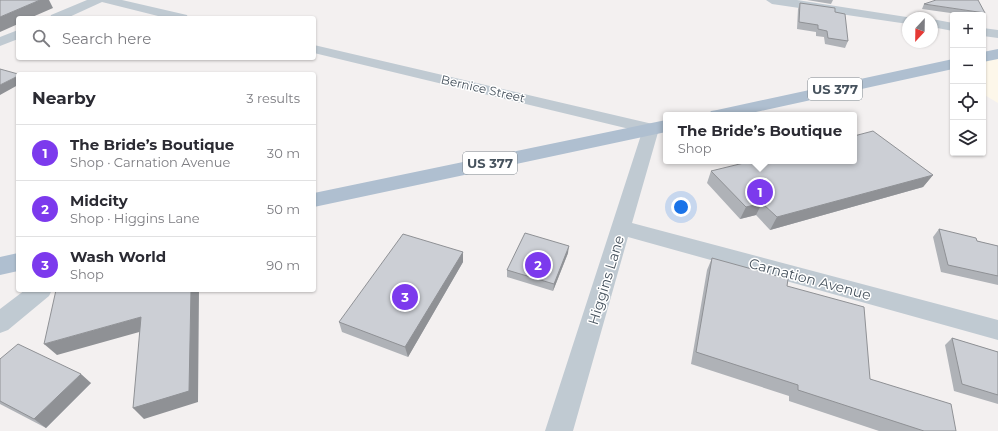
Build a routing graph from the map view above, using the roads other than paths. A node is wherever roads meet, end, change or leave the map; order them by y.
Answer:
1 (98, 0) edge
2 (106, 0) edge
3 (772, 0) edge
4 (61, 16) edge
5 (174, 16) edge
6 (902, 19) edge
7 (938, 25) edge
8 (950, 27) edge
9 (986, 32) edge
10 (998, 34) edge
11 (16, 35) edge
12 (0, 42) edge
13 (316, 49) edge
14 (998, 54) edge
15 (986, 56) edge
16 (950, 65) edge
17 (730, 112) edge
18 (659, 128) edge
19 (316, 200) edge
20 (622, 228) junction
21 (16, 262) edge
22 (0, 266) edge
23 (39, 292) edge
24 (0, 323) edge
25 (998, 330) edge
26 (559, 431) edge

1 - 4 street
2 - 5 street
3 - 6 street
7 - 8 street
9 - 10 street
11 - 12 street
13 - 18 street, Bernice Street
14 - 15 main road
16 - 17 main road, US 377
18 - 19 main road, US 377
18 - 20 street, Higgins Lane
20 - 25 street, Carnation Avenue
20 - 26 street, Higgins Lane
21 - 22 main road
23 - 24 street

